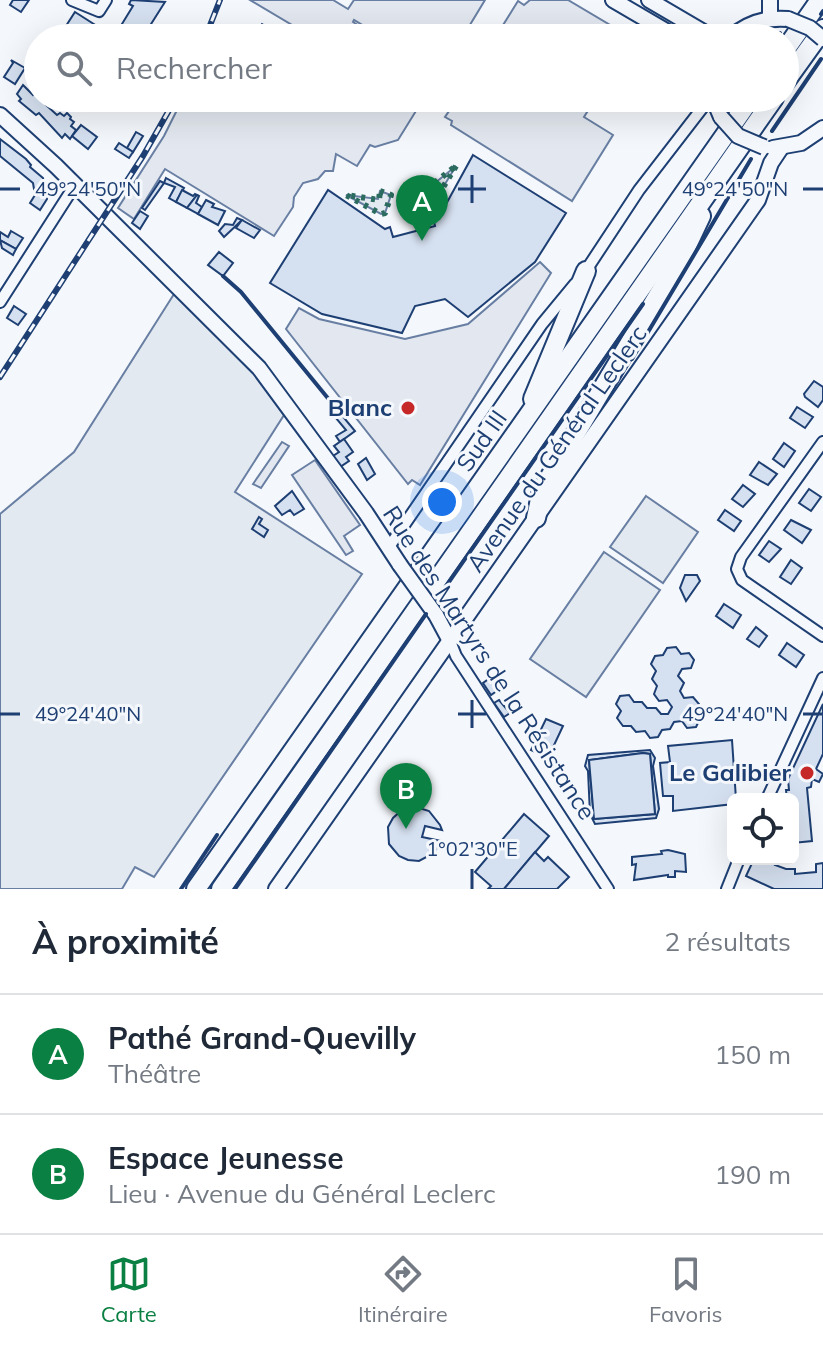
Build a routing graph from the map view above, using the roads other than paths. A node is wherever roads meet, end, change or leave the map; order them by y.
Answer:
1 (72, 0) edge
2 (106, 0) edge
3 (613, 0) edge
4 (649, 0) edge
5 (770, 0) edge
6 (820, 0) edge
7 (770, 18) junction
8 (654, 24) edge
9 (690, 24) edge
10 (748, 24) edge
11 (823, 29) edge
12 (799, 30) edge
13 (823, 39) edge
14 (799, 62) edge
15 (700, 112) edge
16 (718, 112) edge
17 (741, 112) edge
18 (764, 112) edge
19 (0, 115) edge
20 (821, 132) edge
21 (781, 148) junction
22 (721, 173) junction
23 (75, 185) junction
24 (586, 271) junction
25 (0, 302) edge
26 (524, 424) junction
27 (823, 442) edge
28 (536, 518) junction
29 (389, 547) junction
30 (823, 636) edge
31 (450, 641) junction
32 (823, 678) edge
33 (770, 793) edge
34 (737, 865) edge
35 (196, 889) edge
36 (221, 889) edge
37 (276, 889) edge
38 (608, 889) edge
39 (727, 889) edge

1 - 2 street
3 - 8 street
4 - 9 street
5 - 7 street
6 - 12 highway
7 - 10 street
7 - 13 street, bridge
11 - 14 highway
15 - 24 street
16 - 21 street, bridge
17 - 26 highway, Sud III
18 - 22 highway, Sud III
19 - 23 street, Rue des Martyrs de la Résistance
20 - 21 street
21 - 28 street, Avenue du Général Leclerc
22 - 28 highway
22 - 36 highway, Sud III
23 - 25 street
23 - 29 street, Rue des Martyrs de la Résistance
24 - 26 highway
24 - 29 street
26 - 35 highway, Sud III
27 - 30 street
28 - 31 street, Avenue du Général Leclerc
29 - 31 street, Rue des Martyrs de la Résistance, bridge
31 - 37 street, Avenue du Général Leclerc
31 - 38 street, Rue des Martyrs de la Résistance
32 - 33 street
34 - 39 street

